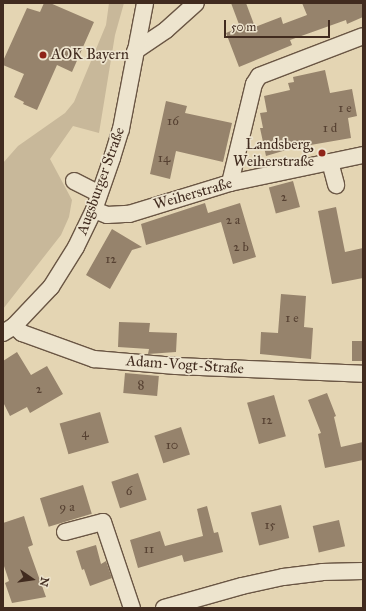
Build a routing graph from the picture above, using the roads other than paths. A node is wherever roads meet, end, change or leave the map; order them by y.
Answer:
1 (145, 3) edge
2 (196, 3) edge
3 (363, 36) edge
4 (135, 51) junction
5 (363, 155) edge
6 (330, 162) junction
7 (74, 180) dead end
8 (230, 183) junction
9 (336, 185) dead end
10 (99, 194) junction
11 (94, 210) junction
12 (8, 329) edge
13 (363, 374) edge
14 (64, 532) dead end
15 (363, 571) edge
16 (132, 608) edge
17 (164, 608) edge

1 - 4 street, Augsburger Straße
2 - 4 street
3 - 8 street
4 - 10 street, Augsburger Straße
5 - 6 street, Weiherstraße
6 - 8 street, Weiherstraße
6 - 9 street
7 - 10 street
8 - 11 street, Weiherstraße
10 - 11 street, Augsburger Straße
11 - 12 street, Augsburger Straße
12 - 13 street, Adam-Vogt-Straße
14 - 16 street
15 - 17 street

